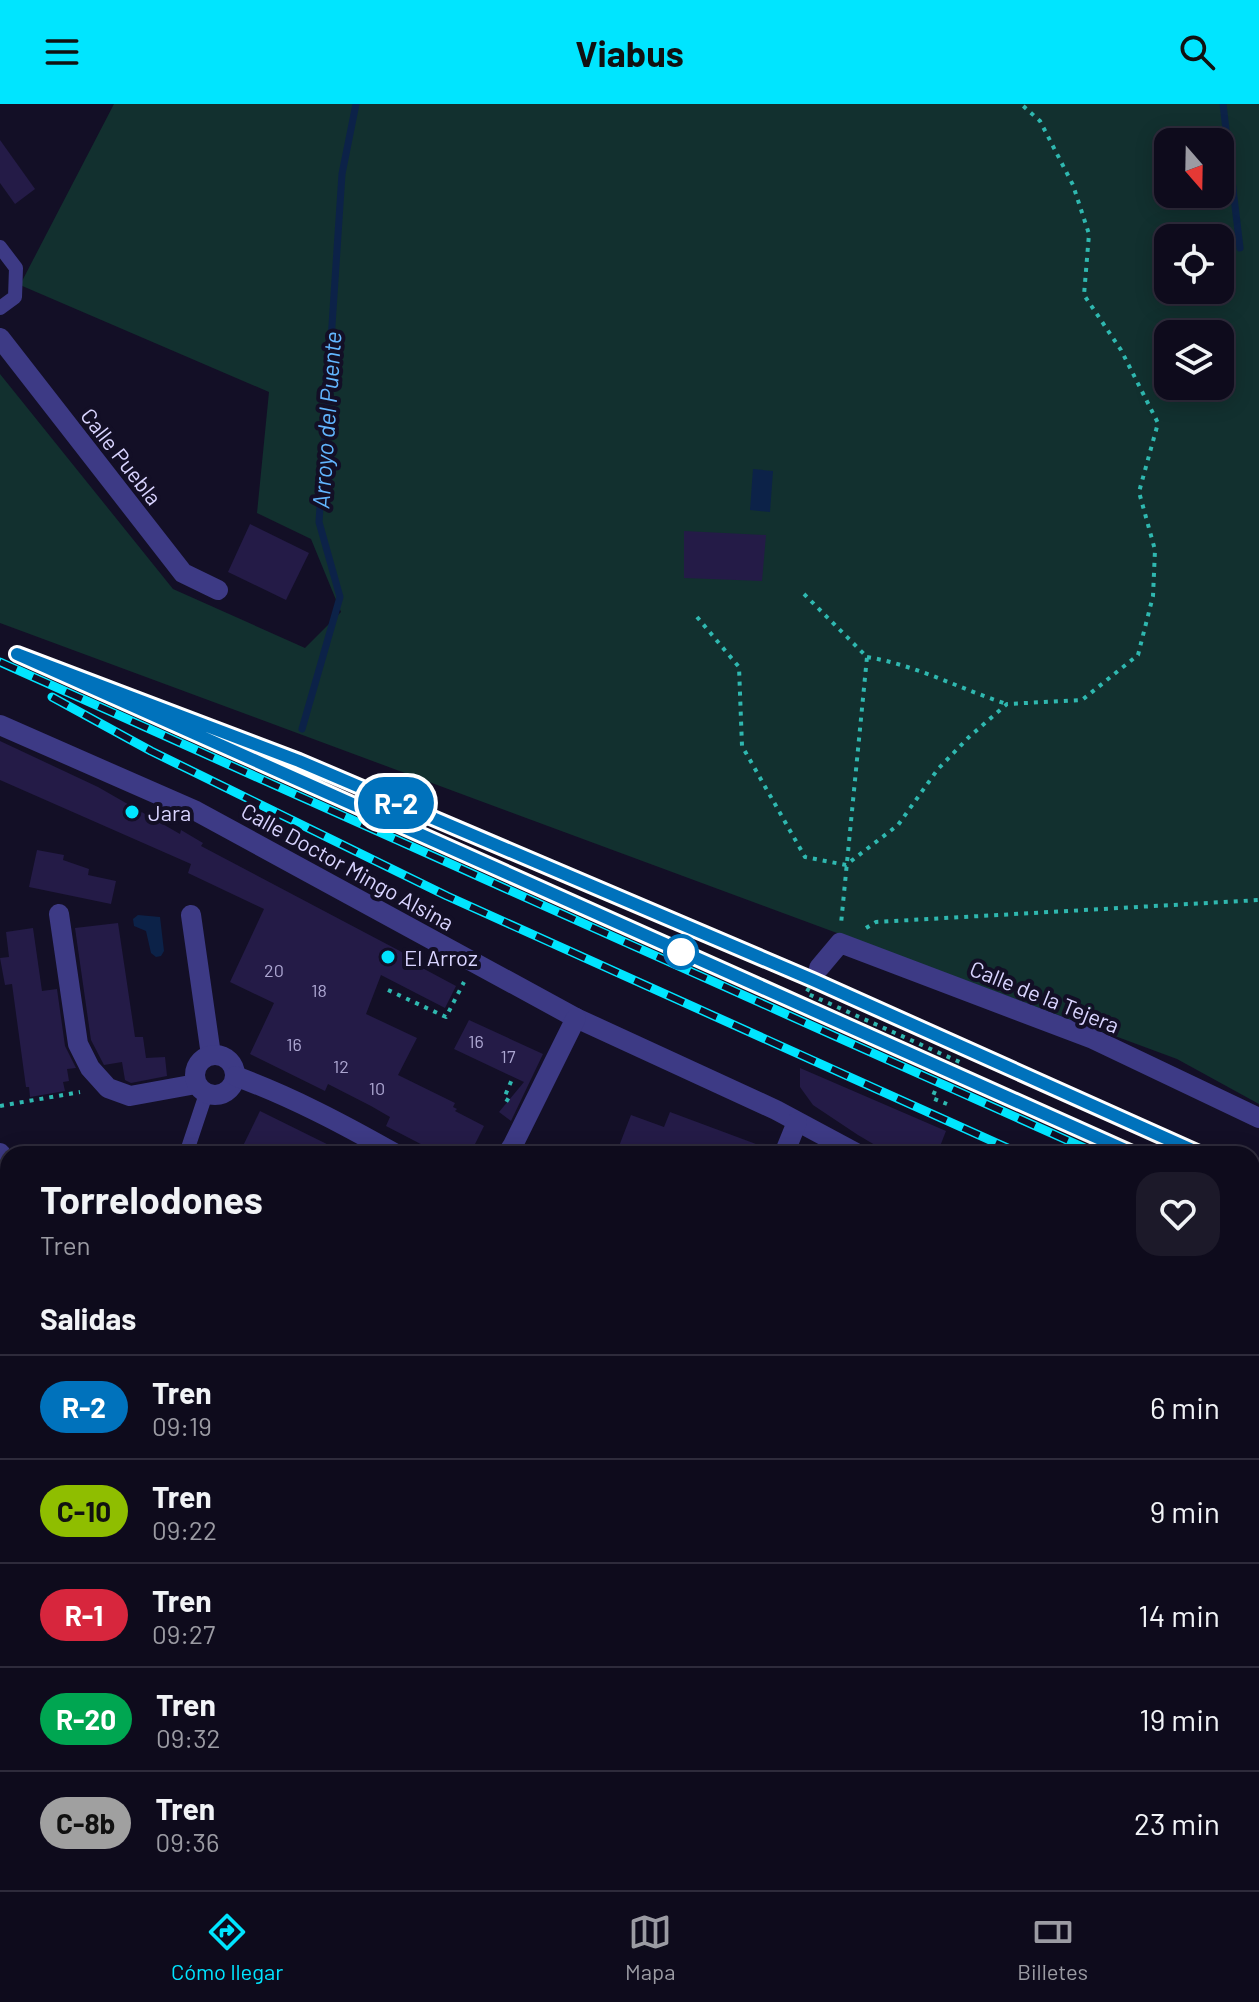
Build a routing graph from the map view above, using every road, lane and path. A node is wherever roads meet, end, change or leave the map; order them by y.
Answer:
1 (1021, 104) edge
2 (0, 247) edge
3 (0, 308) edge
4 (0, 338) edge
5 (218, 590) dead end
6 (804, 594) dead end
7 (697, 617) dead end
8 (867, 657) junction
9 (1007, 704) junction
10 (0, 725) edge
11 (846, 865) junction
12 (1259, 900) edge
13 (59, 914) dead end
14 (191, 915) dead end
15 (839, 942) junction
16 (474, 962) junction
17 (819, 968) dead end
18 (388, 990) dead end
19 (806, 993) dead end
20 (576, 1018) junction
21 (211, 1055) junction
22 (952, 1058) junction
23 (964, 1064) dead end
24 (948, 1066) dead end
25 (235, 1076) junction
26 (108, 1088) junction
27 (201, 1089) junction
28 (935, 1091) dead end
29 (947, 1104) dead end
30 (0, 1106) edge
31 (1259, 1118) edge
32 (797, 1122) junction
33 (188, 1146) edge
34 (382, 1146) edge
35 (512, 1146) edge
36 (787, 1146) edge
37 (843, 1146) edge

1 - 9 path
2 - 3 lane
4 - 5 street, Calle Puebla
6 - 8 path
7 - 11 path
8 - 9 path
8 - 11 path
9 - 11 path
10 - 16 street, Calle Doctor Mingo Alsina
11 - 15 path
12 - 15 path
13 - 26 street
14 - 21 street
15 - 17 street
15 - 31 street, Calle de la Tejera
16 - 18 path
16 - 20 street, Calle Doctor Mingo Alsina
19 - 22 path
20 - 32 street, Calle Doctor Mingo Alsina
20 - 35 street
21 - 25 street
21 - 27 street
22 - 23 path
22 - 24 path
25 - 27 street
25 - 34 street
26 - 27 street
26 - 30 path
27 - 33 lane
28 - 29 path
32 - 36 street
32 - 37 street, Calle Doctor Mingo Alsina

